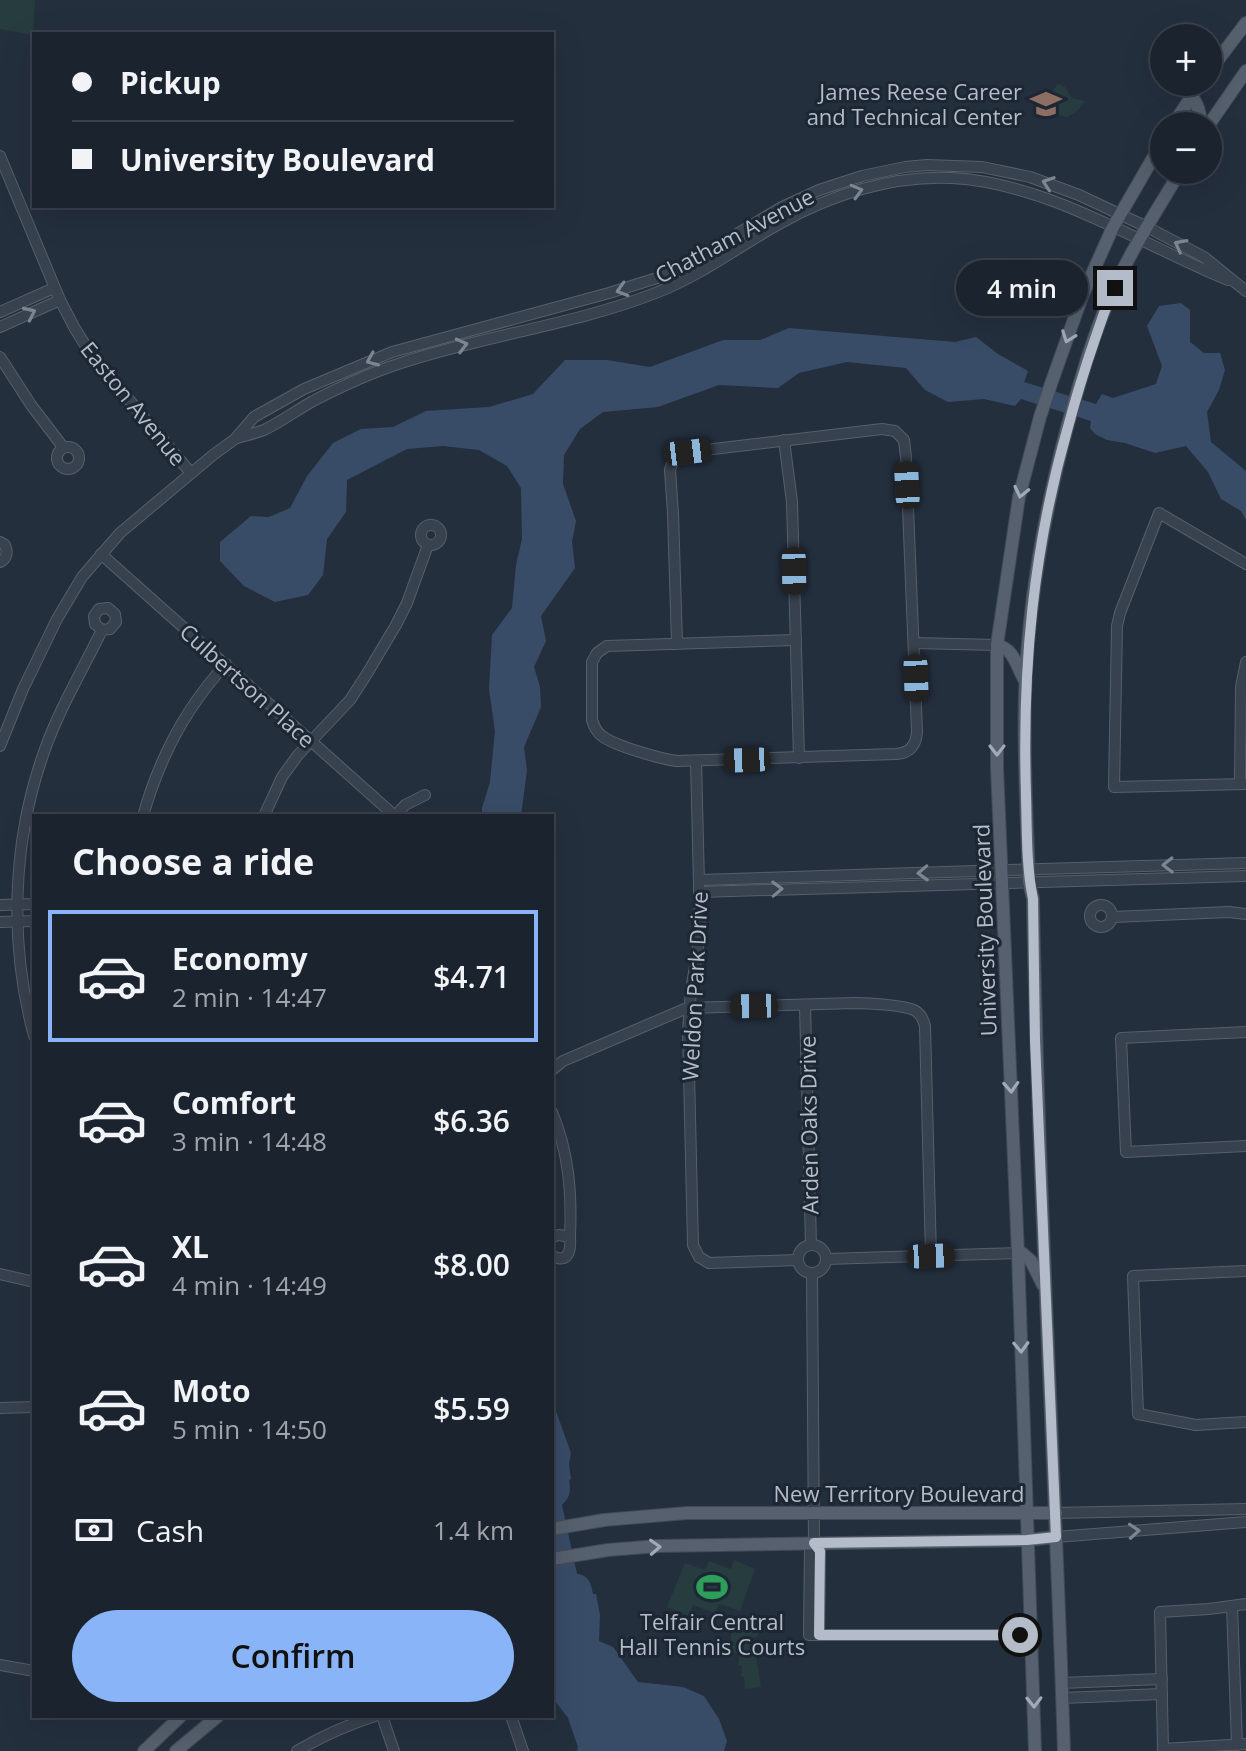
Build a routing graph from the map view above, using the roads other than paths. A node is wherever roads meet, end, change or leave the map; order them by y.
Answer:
1 (1246, 23) edge
2 (1222, 55) edge
3 (1246, 71) edge
4 (1191, 96) joint
5 (1181, 112) edge
6 (1200, 112) edge
7 (1218, 112) edge
8 (0, 156) edge
9 (1150, 163) edge
10 (927, 165) junction
11 (928, 178) junction
12 (1173, 184) edge
13 (1120, 214) junction
14 (1113, 227) junction
15 (1147, 227) junction
16 (1140, 240) junction
17 (1235, 284) junction
18 (54, 288) junction
19 (1246, 291) edge
20 (60, 300) junction
21 (0, 312) edge
22 (0, 327) edge
23 (0, 357) edge
24 (5, 377) edge
25 (235, 439) junction
26 (784, 440) junction
27 (63, 447) dead end
28 (191, 473) junction
29 (0, 542) edge
30 (428, 545) dead end
31 (101, 554) junction
32 (0, 562) edge
33 (1246, 564) edge
34 (102, 630) dead end
35 (796, 640) junction
36 (914, 643) junction
37 (677, 644) junction
38 (997, 645) junction
39 (1246, 662) edge
40 (226, 664) junction
41 (1025, 682) junction
42 (311, 740) junction
43 (0, 746) edge
44 (799, 758) junction
45 (696, 761) junction
46 (1243, 784) edge
47 (425, 795) dead end
48 (144, 814) edge
49 (265, 814) edge
50 (393, 814) edge
51 (397, 814) edge
52 (1246, 863) edge
53 (1001, 869) junction
54 (1029, 875) junction
55 (1246, 876) edge
56 (1002, 883) junction
57 (699, 886) junction
58 (17, 904) junction
59 (32, 904) edge
60 (0, 905) edge
61 (1246, 914) edge
62 (1113, 917) dead end
63 (18, 921) junction
64 (32, 921) edge
65 (0, 922) edge
66 (805, 1005) junction
67 (689, 1008) junction
68 (32, 1025) edge
69 (1246, 1032) edge
70 (554, 1068) edge
71 (554, 1117) edge
72 (1246, 1146) edge
73 (554, 1236) edge
74 (570, 1237) junction
75 (811, 1245) junction
76 (1018, 1253) junction
77 (554, 1256) edge
78 (931, 1256) junction
79 (826, 1259) junction
80 (797, 1260) junction
81 (1246, 1271) edge
82 (812, 1273) junction
83 (0, 1274) edge
84 (32, 1282) edge
85 (1046, 1291) junction
86 (32, 1407) edge
87 (0, 1408) edge
88 (1246, 1422) edge
89 (1246, 1509) edge
90 (814, 1513) junction
91 (1056, 1513) junction
92 (1027, 1514) junction
93 (1246, 1522) edge
94 (554, 1529) edge
95 (1056, 1537) junction
96 (1027, 1540) junction
97 (814, 1543) junction
98 (554, 1559) edge
99 (1246, 1604) edge
100 (1232, 1606) junction
101 (1032, 1635) junction
102 (0, 1665) edge
103 (32, 1671) edge
104 (1162, 1679) junction
105 (1061, 1683) junction
106 (1162, 1694) junction
107 (1062, 1698) junction
108 (179, 1718) edge
109 (216, 1718) edge
110 (369, 1718) edge
111 (383, 1718) edge
112 (512, 1718) edge
113 (1242, 1745) edge
114 (1163, 1749) edge
115 (144, 1751) edge
116 (176, 1751) edge
117 (297, 1751) edge
118 (394, 1751) edge
119 (523, 1751) edge
120 (1035, 1751) edge
121 (1064, 1751) edge

1 - 2 main road
3 - 7 main road
4 - 5 main road
4 - 6 main road
8 - 18 street, Easton Avenue
9 - 13 main road, University Boulevard
10 - 11 street
13 -> 10 street, Chatham Avenue
10 -> 25 street, Chatham Avenue
11 - 14 street, Chatham Avenue
25 -> 11 street, Chatham Avenue
12 - 15 main road
13 - 14 main road, University Boulevard
13 - 15 street, Chatham Avenue
14 - 16 street, Chatham Avenue
14 -> 38 main road, University Boulevard
15 - 16 main road
17 -> 15 street, Chatham Avenue
16 - 17 street, Chatham Avenue
16 - 41 main road
17 - 19 street, Chatham Avenue
18 - 20 street, Easton Avenue
18 - 21 street
22 -> 20 street
20 - 28 street, Easton Avenue
23 - 24 street
24 - 27 street
25 - 28 street, Chatham Avenue
26 - 35 street
26 - 36 street
26 - 37 street
28 - 31 street, Chatham Avenue
29 - 32 street
30 - 42 street
31 - 40 street, Culbertson Place
31 - 43 street, Chatham Avenue
33 - 46 street
34 - 58 street
35 - 37 street
35 - 44 street
36 - 38 street
36 - 44 street
37 - 45 street
38 - 41 main road
38 -> 53 main road, University Boulevard
39 - 46 street
40 - 42 street, Culbertson Place
40 - 48 street
41 - 54 main road
42 - 49 street
42 - 50 street, Culbertson Place
44 - 45 street
45 - 57 street, Weldon Park Drive
47 - 51 street
52 -> 54 street
53 - 54 street
53 - 56 main road, University Boulevard
53 -> 57 street
54 - 55 street
54 - 56 street
54 - 85 main road
57 -> 56 street
56 -> 76 main road, University Boulevard
57 - 67 street, Weldon Park Drive
58 - 59 street
58 - 60 street
58 - 63 street
61 - 62 street
63 - 64 street
63 - 65 street
63 - 68 street
66 - 67 street
66 - 75 street, Arden Oaks Drive
66 - 78 street
67 - 70 street
67 - 80 street, Weldon Park Drive
69 - 72 street
71 - 74 street
73 - 74 street
74 - 77 street
75 - 79 street
75 - 80 street
76 - 78 street
76 - 85 main road
76 -> 92 main road, University Boulevard
78 - 79 street
79 - 82 street
80 - 82 street
81 - 88 street
82 - 90 street
83 - 84 street
85 - 91 main road
86 - 87 street
89 - 91 street, New Territory Boulevard
90 - 92 main road, New Territory Boulevard
90 - 94 main road, New Territory Boulevard
90 - 97 street
91 - 92 main road, New Territory Boulevard
91 - 95 main road
92 - 96 main road, University Boulevard
95 -> 93 street
95 - 96 main road
95 - 105 main road
96 - 97 main road
96 - 101 main road, University Boulevard
98 -> 97 main road
97 - 101 street
99 - 100 street
100 - 104 street
100 - 113 street
101 -> 120 main road, University Boulevard
102 - 103 street
104 - 105 street
104 - 106 street
105 - 107 main road
106 - 107 street
106 - 114 street
107 - 121 main road
108 - 115 main road
109 - 116 main road
110 - 117 street
111 - 118 street
112 - 119 street
113 - 114 street

